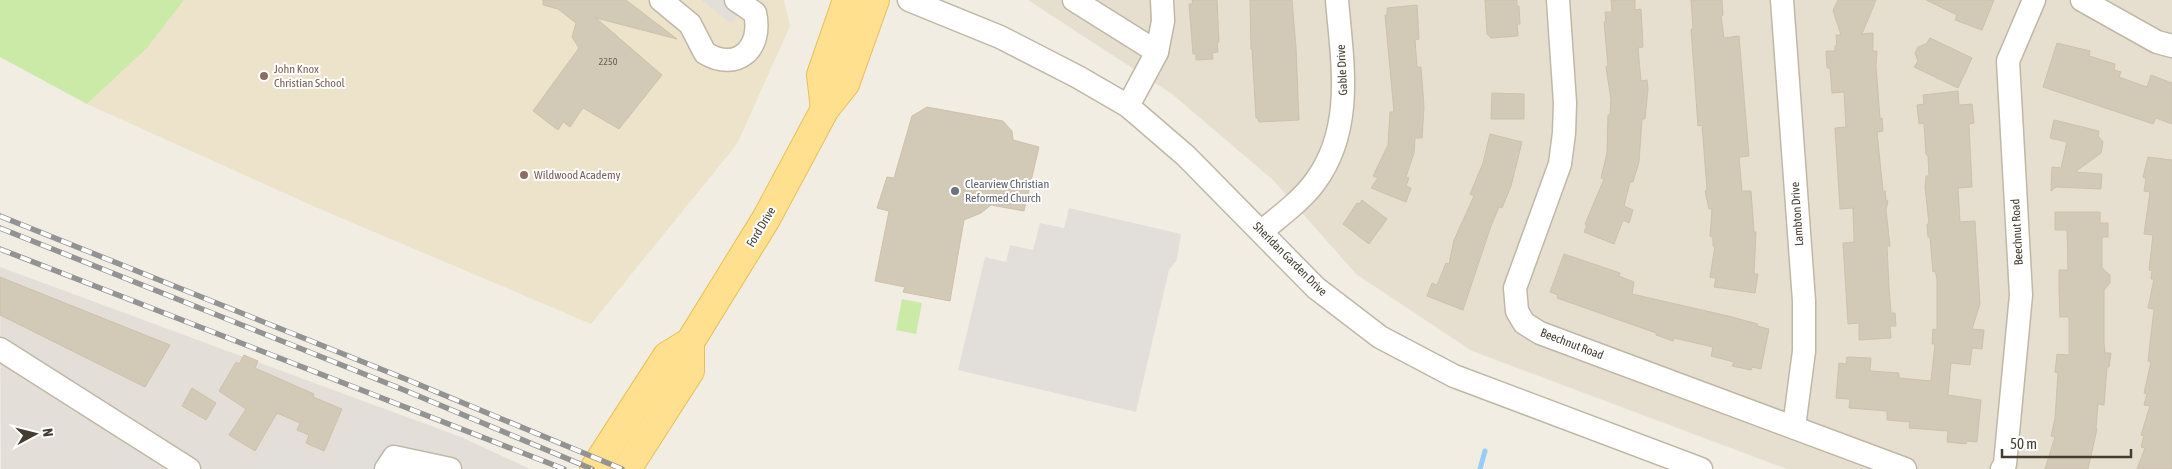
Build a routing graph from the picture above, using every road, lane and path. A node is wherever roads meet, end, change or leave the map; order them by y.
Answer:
1 (661, 0) edge
2 (736, 0) edge
3 (847, 0) edge
4 (875, 0) edge
5 (910, 0) edge
6 (1074, 0) edge
7 (1162, 0) edge
8 (1337, 0) edge
9 (1558, 0) edge
10 (1782, 0) edge
11 (2034, 0) edge
12 (2082, 0) edge
13 (2172, 46) edge
14 (1157, 52) junction
15 (1128, 106) junction
16 (825, 109) junction
17 (1262, 231) junction
18 (690, 342) junction
19 (0, 349) edge
20 (1794, 427) junction
21 (188, 469) edge
22 (386, 469) edge
23 (450, 469) edge
24 (594, 469) edge
25 (628, 469) edge
26 (1701, 469) edge
27 (1905, 469) edge
28 (2002, 469) edge

1 - 2 street
3 - 16 main road
4 - 16 main road, Ford Drive
5 - 15 street, Sheridan Garden Drive
6 - 14 street
7 - 14 street
8 - 17 street, Gable Drive
9 - 20 street, Beechnut Road
10 - 20 street, Lambton Drive
11 - 28 street, Beechnut Road
12 - 13 street
14 - 15 street
15 - 17 street, Sheridan Garden Drive
16 - 18 main road, Ford Drive
17 - 26 street, Sheridan Garden Drive
18 - 24 main road, Ford Drive
18 - 25 main road
19 - 21 street
20 - 27 street, Beechnut Road
22 - 23 street

